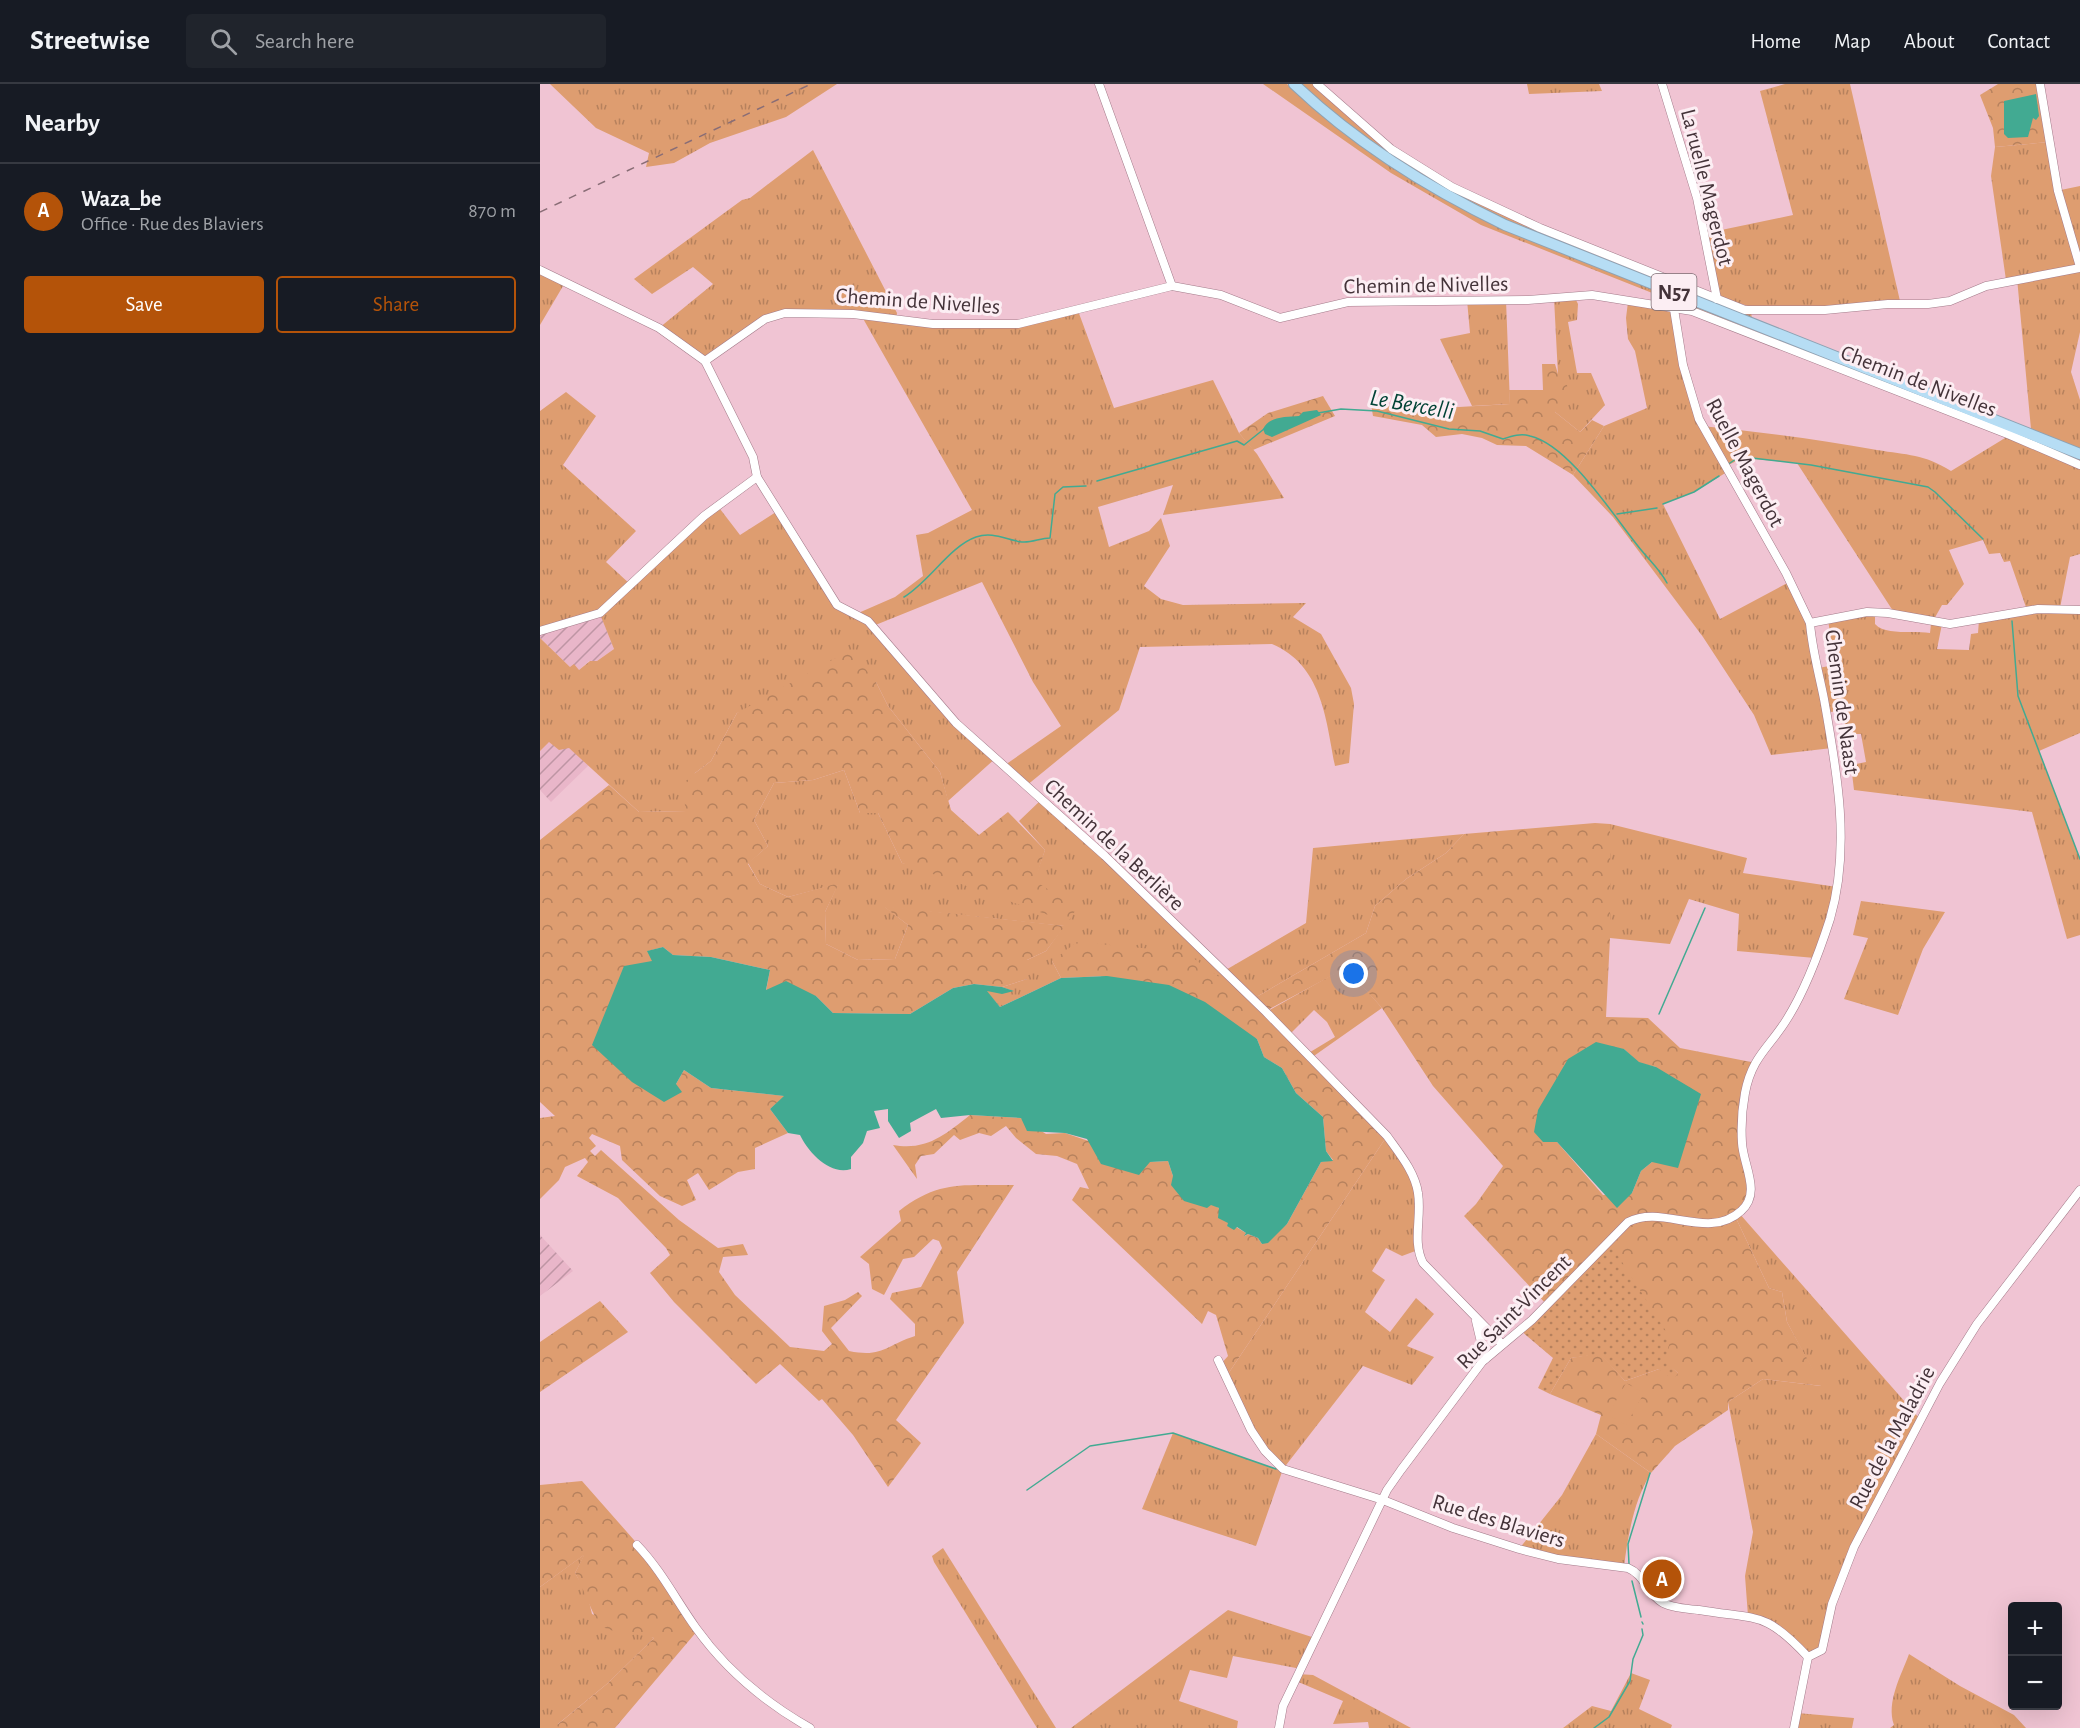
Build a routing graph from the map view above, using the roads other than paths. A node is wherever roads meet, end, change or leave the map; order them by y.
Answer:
1 (1099, 84) edge
2 (1293, 84) edge
3 (1317, 84) edge
4 (1662, 84) edge
5 (2040, 84) edge
6 (2080, 267) edge
7 (540, 270) edge
8 (1172, 286) junction
9 (1717, 299) junction
10 (1674, 309) junction
11 (705, 361) junction
12 (2080, 454) edge
13 (2080, 465) edge
14 (757, 477) junction
15 (2080, 610) edge
16 (1810, 623) junction
17 (540, 631) edge
18 (1770, 1040) joint
19 (2080, 1190) edge
20 (1474, 1317) junction
21 (1499, 1341) junction
22 (1483, 1349) junction
23 (1485, 1359) junction
24 (1218, 1360) dead end
25 (1383, 1500) junction
26 (637, 1545) dead end
27 (1808, 1657) junction
28 (810, 1728) edge
29 (1279, 1728) edge
30 (1794, 1728) edge

1 - 8 street
2 - 12 highway, N57
3 - 9 street, Chemin de Nivelles
4 - 9 street, La ruelle Magerdot
5 - 6 street
6 - 9 street, Chemin de Nivelles
7 - 11 street
8 - 10 street, Chemin de Nivelles
8 - 11 street, Chemin de Nivelles
10 - 13 street, Chemin de Nivelles
10 - 16 street, Ruelle Magerdot
11 - 14 street, Chemin de la Berlière
14 - 17 street
14 - 20 street, Chemin de la Berlière
15 - 16 street, Chemin de Naast
16 - 18 street, Chemin de Naast
18 - 21 street, Rue Saint-Vincent
19 - 27 street, Rue de la Maladrie
20 - 21 street, Chemin de la Berlière
20 - 22 street
21 - 22 street
21 - 23 street, Rue Saint-Vincent
22 - 23 street
23 - 25 street, Rue Saint-Vincent
24 - 25 street, Rue des Blaviers
25 - 27 street, Rue des Blaviers
25 - 29 street, Rue Saint-Vincent
26 - 28 street
27 - 30 street, Rue de la Maladrie

